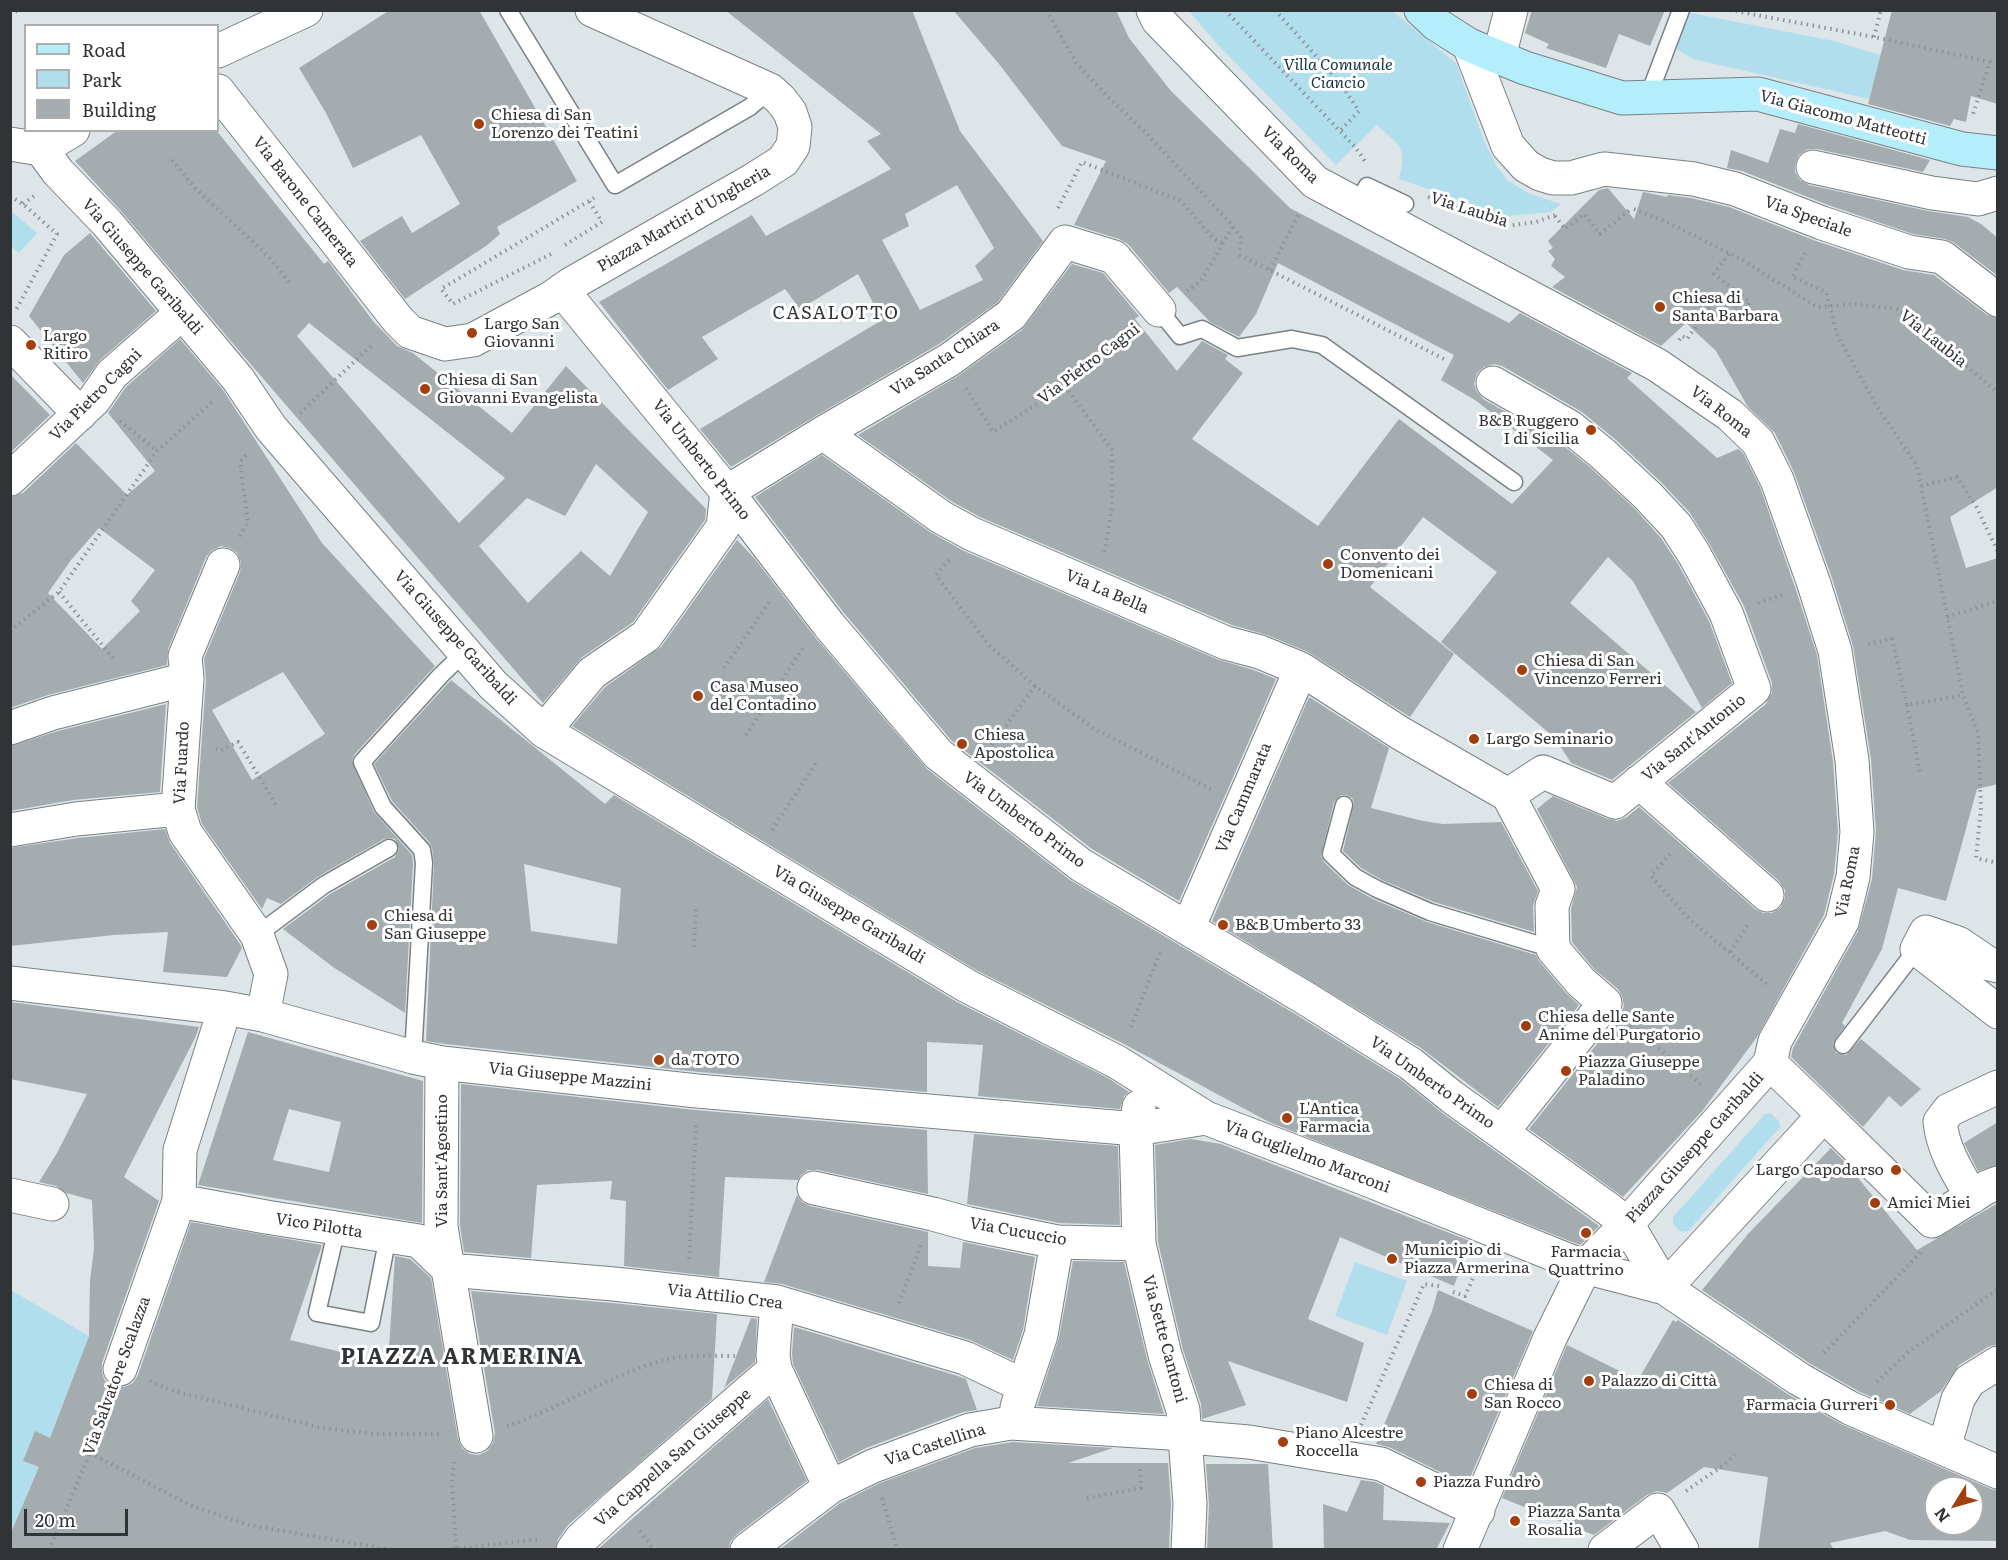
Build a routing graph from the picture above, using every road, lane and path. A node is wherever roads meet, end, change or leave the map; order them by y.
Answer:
1 (18, 10) edge
2 (306, 10) edge
3 (508, 10) edge
4 (592, 10) edge
5 (1046, 10) edge
6 (1153, 10) edge
7 (1225, 10) edge
8 (1421, 10) edge
9 (1511, 10) edge
10 (1680, 10) edge
11 (1730, 10) edge
12 (1881, 10) edge
13 (1274, 11) edge
14 (10, 15) edge
15 (1874, 37) junction
16 (1469, 45) junction
17 (219, 51) edge
18 (1499, 57) junction
19 (770, 90) junction
20 (219, 92) edge
21 (1648, 97) junction
22 (1340, 131) junction
23 (67, 132) edge
24 (26, 147) edge
25 (1355, 147) dead end
26 (1962, 149) junction
27 (1998, 153) edge
28 (171, 160) dead end
29 (1813, 167) dead end
30 (1315, 182) junction
31 (1998, 193) edge
32 (10, 196) edge
33 (1424, 196) dead end
34 (1405, 204) dead end
35 (1358, 206) junction
36 (1632, 208) dead end
37 (1563, 212) dead end
38 (1555, 216) junction
39 (1667, 222) dead end
40 (1822, 223) junction
41 (1233, 226) junction
42 (1065, 242) junction
43 (1223, 243) junction
44 (550, 254) junction
45 (1729, 254) junction
46 (1270, 270) junction
47 (292, 286) dead end
48 (566, 287) junction
49 (1998, 300) edge
50 (1829, 307) junction
51 (18, 308) dead end
52 (1160, 310) junction
53 (182, 314) junction
54 (395, 317) junction
55 (10, 342) edge
56 (949, 360) junction
57 (1446, 360) dead end
58 (1657, 365) junction
59 (238, 379) junction
60 (1493, 383) dead end
61 (1065, 386) junction
62 (1998, 393) edge
63 (87, 407) junction
64 (271, 428) junction
65 (823, 433) junction
66 (157, 451) junction
67 (10, 479) edge
68 (1514, 482) dead end
69 (1921, 486) junction
70 (727, 492) junction
71 (248, 522) dead end
72 (972, 534) junction
73 (1998, 552) edge
74 (223, 564) dead end
75 (789, 573) junction
76 (1814, 584) junction
77 (1099, 588) junction
78 (59, 592) junction
79 (1998, 601) edge
80 (1726, 613) junction
81 (1947, 617) junction
82 (824, 619) junction
83 (10, 631) edge
84 (1835, 651) junction
85 (109, 652) dead end
86 (465, 652) junction
87 (724, 668) dead end
88 (1301, 669) junction
89 (187, 679) junction
90 (1035, 686) junction
91 (1963, 695) junction
92 (1907, 705) junction
93 (10, 728) edge
94 (544, 731) junction
95 (746, 735) dead end
96 (183, 736) junction
97 (985, 754) dead end
98 (818, 760) dead end
99 (1920, 773) dead end
100 (1639, 782) junction
101 (1240, 805) junction
102 (1344, 805) dead end
103 (1515, 806) junction
104 (178, 808) junction
105 (278, 808) dead end
106 (10, 830) edge
107 (389, 848) dead end
108 (754, 858) junction
109 (1998, 863) edge
110 (1651, 876) dead end
111 (1767, 894) dead end
112 (696, 907) dead end
113 (1180, 924) junction
114 (257, 935) junction
115 (694, 946) dead end
116 (1917, 948) junction
117 (1552, 949) junction
118 (1998, 966) edge
119 (10, 983) edge
120 (1769, 986) dead end
121 (1605, 1003) junction
122 (225, 1008) junction
123 (1998, 1012) edge
124 (263, 1015) junction
125 (1131, 1027) dead end
126 (1843, 1045) dead end
127 (428, 1060) junction
128 (1770, 1063) junction
129 (1142, 1079) junction
130 (1998, 1087) edge
131 (697, 1091) junction
132 (1722, 1103) junction
133 (1206, 1118) junction
134 (1834, 1124) junction
135 (1136, 1129) junction
136 (1502, 1132) junction
137 (814, 1188) dead end
138 (1977, 1194) edge
139 (10, 1195) edge
140 (179, 1201) junction
141 (52, 1204) dead end
142 (933, 1214) junction
143 (1619, 1217) junction
144 (1932, 1221) junction
145 (337, 1228) junction
146 (388, 1236) junction
147 (1481, 1237) junction
148 (1057, 1242) junction
149 (1139, 1244) junction
150 (1585, 1267) junction
151 (449, 1270) junction
152 (1439, 1286) dead end
153 (1665, 1287) junction
154 (1998, 1288) edge
155 (688, 1292) junction
156 (1453, 1292) dead end
157 (777, 1302) junction
158 (887, 1334) junction
159 (1998, 1363) edge
160 (120, 1369) joint
161 (775, 1369) junction
162 (1799, 1379) junction
163 (1024, 1386) junction
164 (1369, 1408) dead end
165 (1850, 1408) junction
166 (1011, 1423) junction
167 (1137, 1431) junction
168 (1185, 1434) junction
169 (465, 1445) joint
170 (1944, 1448) junction
171 (90, 1453) junction
172 (1735, 1455) dead end
173 (873, 1466) junction
174 (1998, 1472) edge
175 (830, 1487) junction
176 (1087, 1498) dead end
177 (1658, 1510) junction
178 (1478, 1511) junction
179 (577, 1544) edge
180 (456, 1548) junction
181 (49, 1550) edge
182 (392, 1550) edge
183 (446, 1550) edge
184 (747, 1550) edge
185 (897, 1550) edge
186 (1188, 1550) edge
187 (1460, 1550) edge
188 (1605, 1550) edge
189 (1682, 1550) edge

1 - 14 path
2 - 17 street
3 - 19 lane
4 - 19 street, Piazza Martiri d'Ungheria
5 - 41 path
6 - 30 street, Via Roma
7 - 22 path
8 - 16 main road, Via Giacomo Matteotti
9 - 18 street
10 - 21 lane
11 - 15 path
12 - 15 path
13 - 22 path
15 - 26 path
16 - 18 main road, Via Giacomo Matteotti
16 - 40 street, Via Speciale
18 - 21 main road, Via Giacomo Matteotti
19 - 48 street, Piazza Martiri d'Ungheria
20 - 54 street, Via Barone Camerata
21 - 26 main road, Via Giacomo Matteotti
22 - 25 path
23 - 24 street
24 - 53 street, Via Giuseppe Garibaldi
26 - 27 main road, Via Giacomo Matteotti
28 - 47 path
29 - 31 street
30 - 35 street, Via Roma
30 - 46 path
32 - 51 path
33 - 38 path, Via Laubia
34 - 35 lane
35 - 58 street, Via Roma
36 - 38 path
37 - 38 path, Via Laubia
39 - 45 path, Via Laubia
40 - 49 street, Via Speciale
40 - 50 path
41 - 43 path, Via Pietro Cagni
41 - 46 path
42 - 43 path
42 - 52 street
42 - 56 street, Via Santa Chiara
43 - 52 path, Via Pietro Cagni
44 - 44 path
44 - 48 path
45 - 50 path, Via Laubia
45 - 58 path
46 - 57 path
48 - 54 street
48 - 70 street, Via Umberto Primo
50 - 62 path, Via Laubia
50 - 69 path
52 - 61 path, Via Pietro Cagni
52 - 68 lane
53 - 59 street, Via Giuseppe Garibaldi
53 - 63 street, Via Pietro Cagni
54 - 64 path
55 - 63 street
56 - 61 path, Via Pietro Cagni
56 - 65 street, Via Santa Chiara
58 - 76 street, Via Roma
59 - 64 street, Via Giuseppe Garibaldi
59 - 66 path
60 - 80 street
61 - 77 path
63 - 66 path
63 - 67 street, Via Pietro Cagni
64 - 71 path
64 - 86 street, Via Giuseppe Garibaldi
65 - 70 street, Via Santa Chiara
65 - 72 street, Via La Bella
66 - 78 path
69 - 73 path
69 - 81 path
70 - 75 street, Via Umberto Primo
70 - 94 street
72 - 77 street, Via La Bella
72 - 90 path
74 - 89 street, Via Fuardo
75 - 82 street, Via Umberto Primo
75 - 87 path
76 - 80 path
76 - 84 street, Via Roma
77 - 88 street, Via La Bella
78 - 83 path
78 - 85 path
79 - 81 path
80 - 100 street, Via Sant'Antonio
81 - 91 path
82 - 95 path
82 - 113 street, Via Umberto Primo
84 - 92 path
84 - 128 street, Via Roma
86 - 94 street, Via Giuseppe Garibaldi
86 - 127 lane
88 - 101 street, Via Cammarata
88 - 103 street, Via La Bella
89 - 93 street
89 - 96 street, Via Fuardo
90 - 97 path
90 - 101 path
91 - 92 path
91 - 109 path
92 - 99 path
94 - 108 street, Via Giuseppe Garibaldi
96 - 104 street, Via Fuardo
96 - 105 path
98 - 108 path
100 - 103 street, Via Sant'Antonio
100 - 111 street
101 - 113 street, Via Cammarata
102 - 117 lane
103 - 117 street
104 - 106 street
104 - 114 street, Via Fuardo
107 - 114 lane
108 - 129 street, Via Giuseppe Garibaldi
110 - 120 path
112 - 115 path
113 - 125 path
113 - 136 street, Via Umberto Primo
114 - 124 street, Via Fuardo
116 - 118 street
116 - 123 street
116 - 126 lane
117 - 121 street
119 - 122 street, Via Giuseppe Mazzini
121 - 132 path
121 - 136 street
122 - 124 street, Via Giuseppe Mazzini
122 - 140 street, Via Salvatore Scalazza
124 - 127 street, Via Giuseppe Mazzini
127 - 131 street, Via Giuseppe Mazzini
127 - 151 street, Via Sant'Agostino
128 - 132 street, Piazza Giuseppe Garibaldi
128 - 134 street, Piazza Giuseppe Garibaldi
129 - 133 street, Via Guglielmo Marconi
129 - 135 street, Via Sette Cantoni
130 - 138 street
131 - 135 street, Via Giuseppe Mazzini
131 - 155 path
132 - 143 street, Piazza Giuseppe Garibaldi
133 - 135 street, Via Giuseppe Mazzini
133 - 147 street, Via Guglielmo Marconi
134 - 144 street
134 - 153 street
135 - 149 street, Via Sette Cantoni
136 - 143 street, Via Umberto Primo
137 - 142 street, Via Cucuccio
138 - 144 street
139 - 141 street
140 - 145 street, Vico Pilotta
140 - 160 street, Via Salvatore Scalazza
142 - 148 street, Via Cucuccio
142 - 158 path
143 - 150 street, Piazza Giuseppe Garibaldi
143 - 153 street
144 - 162 path
145 - 146 street, Vico Pilotta
145 - 146 lane
146 - 151 street, Vico Pilotta
147 - 150 street, Via Guglielmo Marconi
147 - 156 path
148 - 149 street, Via Cucuccio
148 - 163 street
149 - 168 street, Via Sette Cantoni
150 - 153 street
150 - 178 street, Piazza Giuseppe Garibaldi
151 - 155 street, Via Attilio Crea
151 - 169 street, Via Sant'Agostino
152 - 164 path
153 - 162 street
154 - 165 path
155 - 157 street, Via Attilio Crea
157 - 158 street, Via Attilio Crea
157 - 161 street
158 - 163 street, Via Attilio Crea
159 - 170 street
160 - 171 path, Via Salvatore Scalazza
161 - 175 street
161 - 179 street, Via Cappella San Giuseppe
162 - 165 street
163 - 166 street
165 - 170 street
166 - 167 street, Via Castellina
166 - 173 street, Via Castellina
167 - 168 street, Via Castellina
167 - 176 path
168 - 178 street
168 - 186 street, Via Sette Cantoni
169 - 180 path
170 - 174 street
171 - 181 path, Via Salvatore Scalazza
171 - 182 path
172 - 177 path
173 - 175 street, Via Castellina
173 - 185 path
175 - 184 street, Via Castellina
177 - 188 street
177 - 189 street
178 - 187 street, Piazza Giuseppe Garibaldi
179 - 180 path
180 - 183 path

